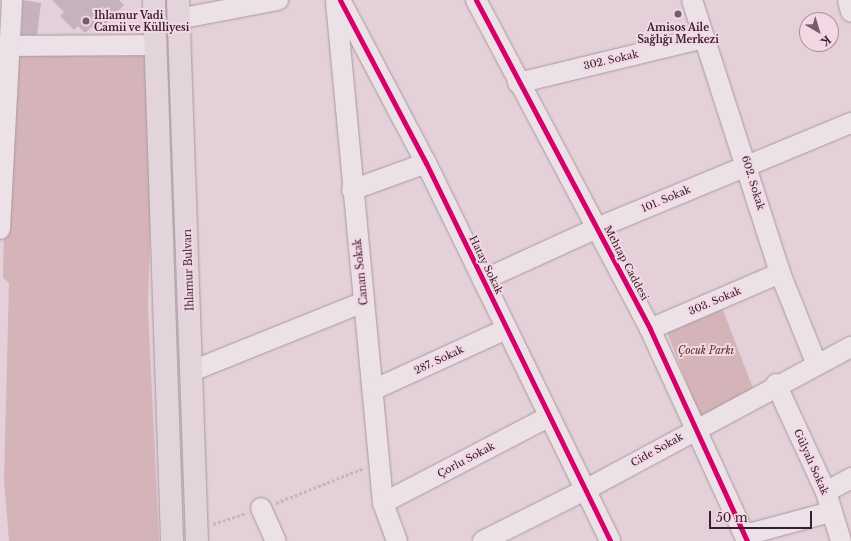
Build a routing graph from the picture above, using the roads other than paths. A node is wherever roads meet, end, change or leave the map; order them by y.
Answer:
1 (154, 0) edge
2 (278, 0) edge
3 (336, 0) edge
4 (340, 0) edge
5 (476, 0) edge
6 (692, 0) edge
7 (848, 0) edge
8 (178, 9) edge
9 (7, 12) edge
10 (851, 12) edge
11 (704, 38) junction
12 (155, 45) junction
13 (8, 46) junction
14 (518, 83) junction
15 (851, 123) edge
16 (426, 163) junction
17 (748, 165) junction
18 (352, 190) junction
19 (597, 228) junction
20 (0, 229) edge
21 (780, 273) junction
22 (483, 280) junction
23 (364, 302) junction
24 (506, 329) junction
25 (650, 329) junction
26 (851, 347) edge
27 (816, 365) junction
28 (192, 371) junction
29 (776, 384) junction
30 (373, 390) junction
31 (548, 417) junction
32 (698, 427) junction
33 (851, 478) edge
34 (585, 490) junction
35 (826, 492) junction
36 (384, 503) junction
37 (261, 508) road end
38 (831, 512) junction
39 (197, 536) edge
40 (746, 538) edge
41 (172, 541) edge
42 (276, 541) edge
43 (397, 541) edge
44 (483, 541) edge
45 (610, 541) edge
46 (841, 541) edge

1 - 12 main road
2 - 8 street
3 - 18 street, Canan Sokak
4 - 16 street, Hatay Sokak
5 - 14 street, Mehtap Caddesi
6 - 11 street, 602. Sokak
7 - 10 street
8 - 28 main road, Ihlamur Bulvarı
9 - 13 street
11 - 14 street, 302. Sokak
11 - 17 street, 602. Sokak
12 - 13 street
12 - 41 main road
13 - 20 street
14 - 19 street, Mehtap Caddesi
15 - 17 street, 101. Sokak
16 - 18 street
16 - 22 street, Hatay Sokak
17 - 19 street, 101. Sokak
17 - 21 street, 602. Sokak
18 - 23 street, Canan Sokak
19 - 22 street, 101. Sokak
19 - 25 street, Mehtap Caddesi
21 - 25 street, 303. Sokak
21 - 27 street, 602. Sokak
22 - 24 street, Hatay Sokak
23 - 28 street
23 - 30 street, Canan Sokak
24 - 30 street, 287. Sokak
24 - 31 street, Hatay Sokak
25 - 32 street, Mehtap Caddesi
26 - 27 street, Cide Sokak
27 - 29 street, Cide Sokak
28 - 39 main road, Ihlamur Bulvarı
29 - 32 street, Cide Sokak
29 - 35 street, Gülyalı Sokak
30 - 36 street, Canan Sokak
31 - 34 street, Hatay Sokak
31 - 36 street, Çorlu Sokak
32 - 34 street, Cide Sokak
32 - 40 street, Mehtap Caddesi
33 - 35 street
34 - 44 street, Cide Sokak
34 - 45 street, Hatay Sokak
35 - 38 street, Gülyalı Sokak
36 - 43 street, Canan Sokak
37 - 42 street
38 - 40 street
38 - 46 street, Gülyalı Sokak

